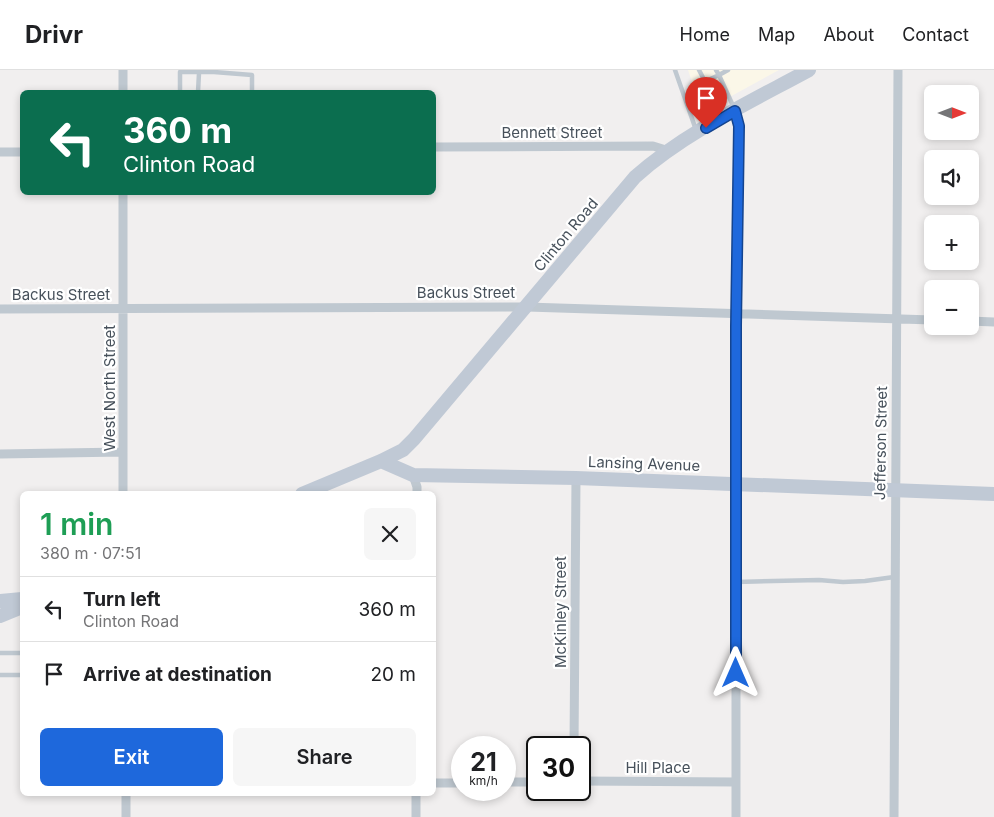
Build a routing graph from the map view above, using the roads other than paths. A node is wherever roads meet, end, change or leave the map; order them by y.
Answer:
1 (123, 70) edge
2 (675, 70) edge
3 (699, 70) edge
4 (728, 70) edge
5 (810, 70) edge
6 (898, 70) edge
7 (199, 72) junction
8 (718, 72) edge
9 (706, 81) junction
10 (123, 90) edge
11 (180, 90) edge
12 (198, 90) edge
13 (252, 90) edge
14 (729, 114) junction
15 (697, 133) junction
16 (436, 148) edge
17 (669, 151) junction
18 (0, 152) edge
19 (20, 152) edge
20 (123, 195) edge
21 (527, 306) junction
22 (124, 308) junction
23 (0, 309) edge
24 (736, 312) junction
25 (896, 318) junction
26 (924, 320) edge
27 (979, 321) edge
28 (994, 322) edge
29 (123, 452) junction
30 (0, 454) edge
31 (382, 461) junction
32 (413, 475) junction
33 (576, 478) junction
34 (736, 484) junction
35 (124, 491) edge
36 (309, 491) edge
37 (417, 491) edge
38 (895, 491) junction
39 (994, 494) edge
40 (894, 577) junction
41 (736, 582) junction
42 (20, 600) edge
43 (0, 601) edge
44 (20, 608) edge
45 (0, 616) edge
46 (0, 653) edge
47 (20, 653) edge
48 (0, 675) edge
49 (20, 675) edge
50 (574, 736) edge
51 (591, 781) edge
52 (451, 782) edge
53 (736, 782) junction
54 (436, 783) edge
55 (126, 796) edge
56 (416, 796) edge
57 (126, 817) edge
58 (416, 817) edge
59 (736, 817) edge
60 (894, 817) edge

1 - 10 street
2 - 15 lane
3 - 9 lane
4 - 8 lane
5 - 14 main road, Clinton Road
6 - 25 street, Jefferson Street
7 - 11 lane
7 - 12 lane
7 - 13 lane
8 - 9 lane
8 - 14 lane
9 - 14 lane
14 - 15 main road, Clinton Road
14 - 24 street
15 - 17 main road, Clinton Road
16 - 17 street, Bennett Street
17 - 21 main road, Clinton Road
18 - 19 street
20 - 22 street, West North Street
21 - 22 street, Backus Street
21 - 24 street, Backus Street
21 - 31 main road, Clinton Road
22 - 23 street, Backus Street
22 - 29 street, West North Street
24 - 25 street, Backus Street
24 - 34 street
25 - 26 street, Backus Street
25 - 38 street, Jefferson Street
27 - 28 street
29 - 30 street
29 - 35 street, West North Street
31 - 32 main road, Lansing Avenue
31 - 36 main road
32 - 33 main road, Lansing Avenue
32 - 37 street
33 - 34 main road, Lansing Avenue
33 - 50 street, McKinley Street
34 - 38 main road, Lansing Avenue
34 - 41 street
38 - 39 main road, Lansing Avenue
38 - 40 street, Jefferson Street
40 - 41 lane
40 - 60 street, Jefferson Street
41 - 53 street
42 - 43 main road
44 - 45 main road
46 - 47 lane
48 - 49 lane
51 - 53 street, Hill Place
52 - 54 street
53 - 59 street
55 - 57 street
56 - 58 street

